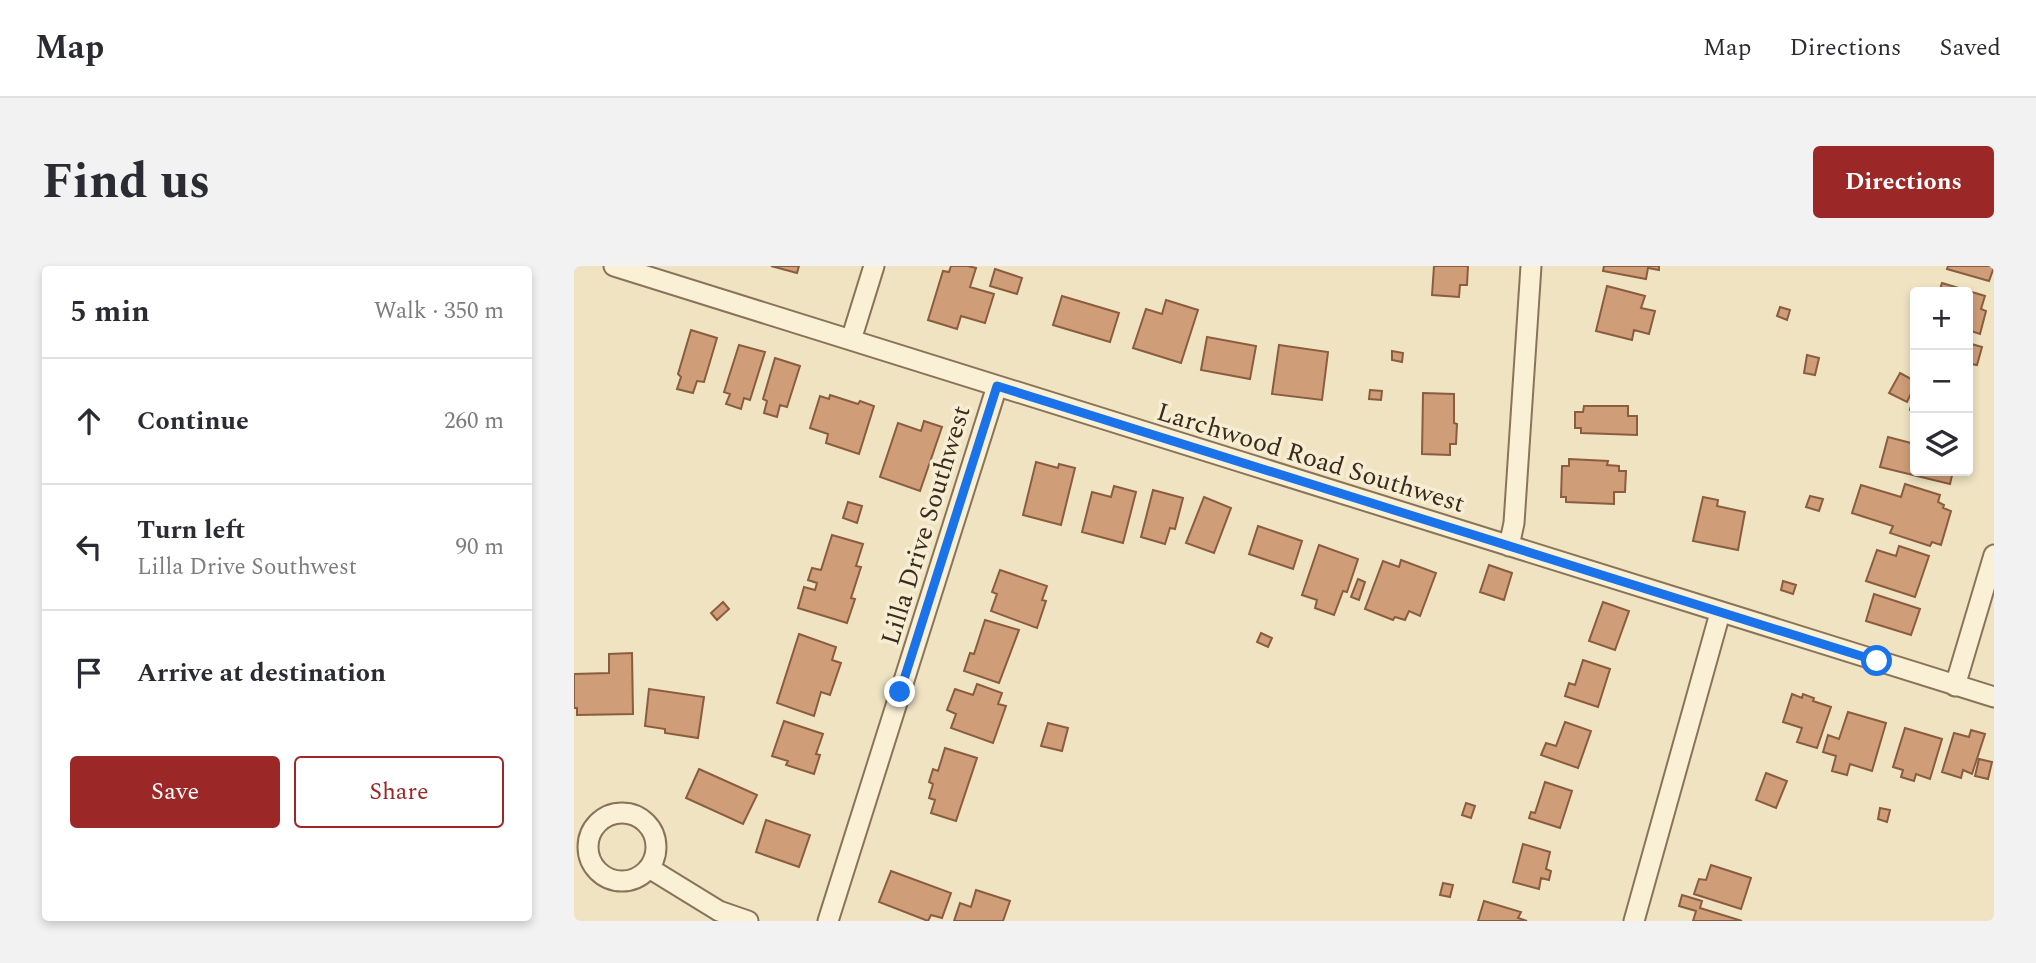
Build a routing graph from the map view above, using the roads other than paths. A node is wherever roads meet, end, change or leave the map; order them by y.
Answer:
1 (614, 266) edge
2 (874, 266) edge
3 (1531, 266) edge
4 (851, 340) junction
5 (997, 386) junction
6 (1509, 546) junction
7 (1994, 555) edge
8 (1720, 612) junction
9 (1955, 686) junction
10 (1994, 697) edge
11 (649, 868) dead end
12 (748, 921) edge
13 (828, 921) edge
14 (1633, 921) edge

1 - 4 street, Larchwood Road Southwest
2 - 4 street
3 - 6 street
4 - 5 street, Larchwood Road Southwest
5 - 6 street, Larchwood Road Southwest
5 - 13 street, Lilla Drive Southwest
6 - 8 street, Larchwood Road Southwest
7 - 9 street
8 - 9 street, Larchwood Road Southwest
8 - 14 street
9 - 10 street, Larchwood Road Southwest
11 - 12 street

